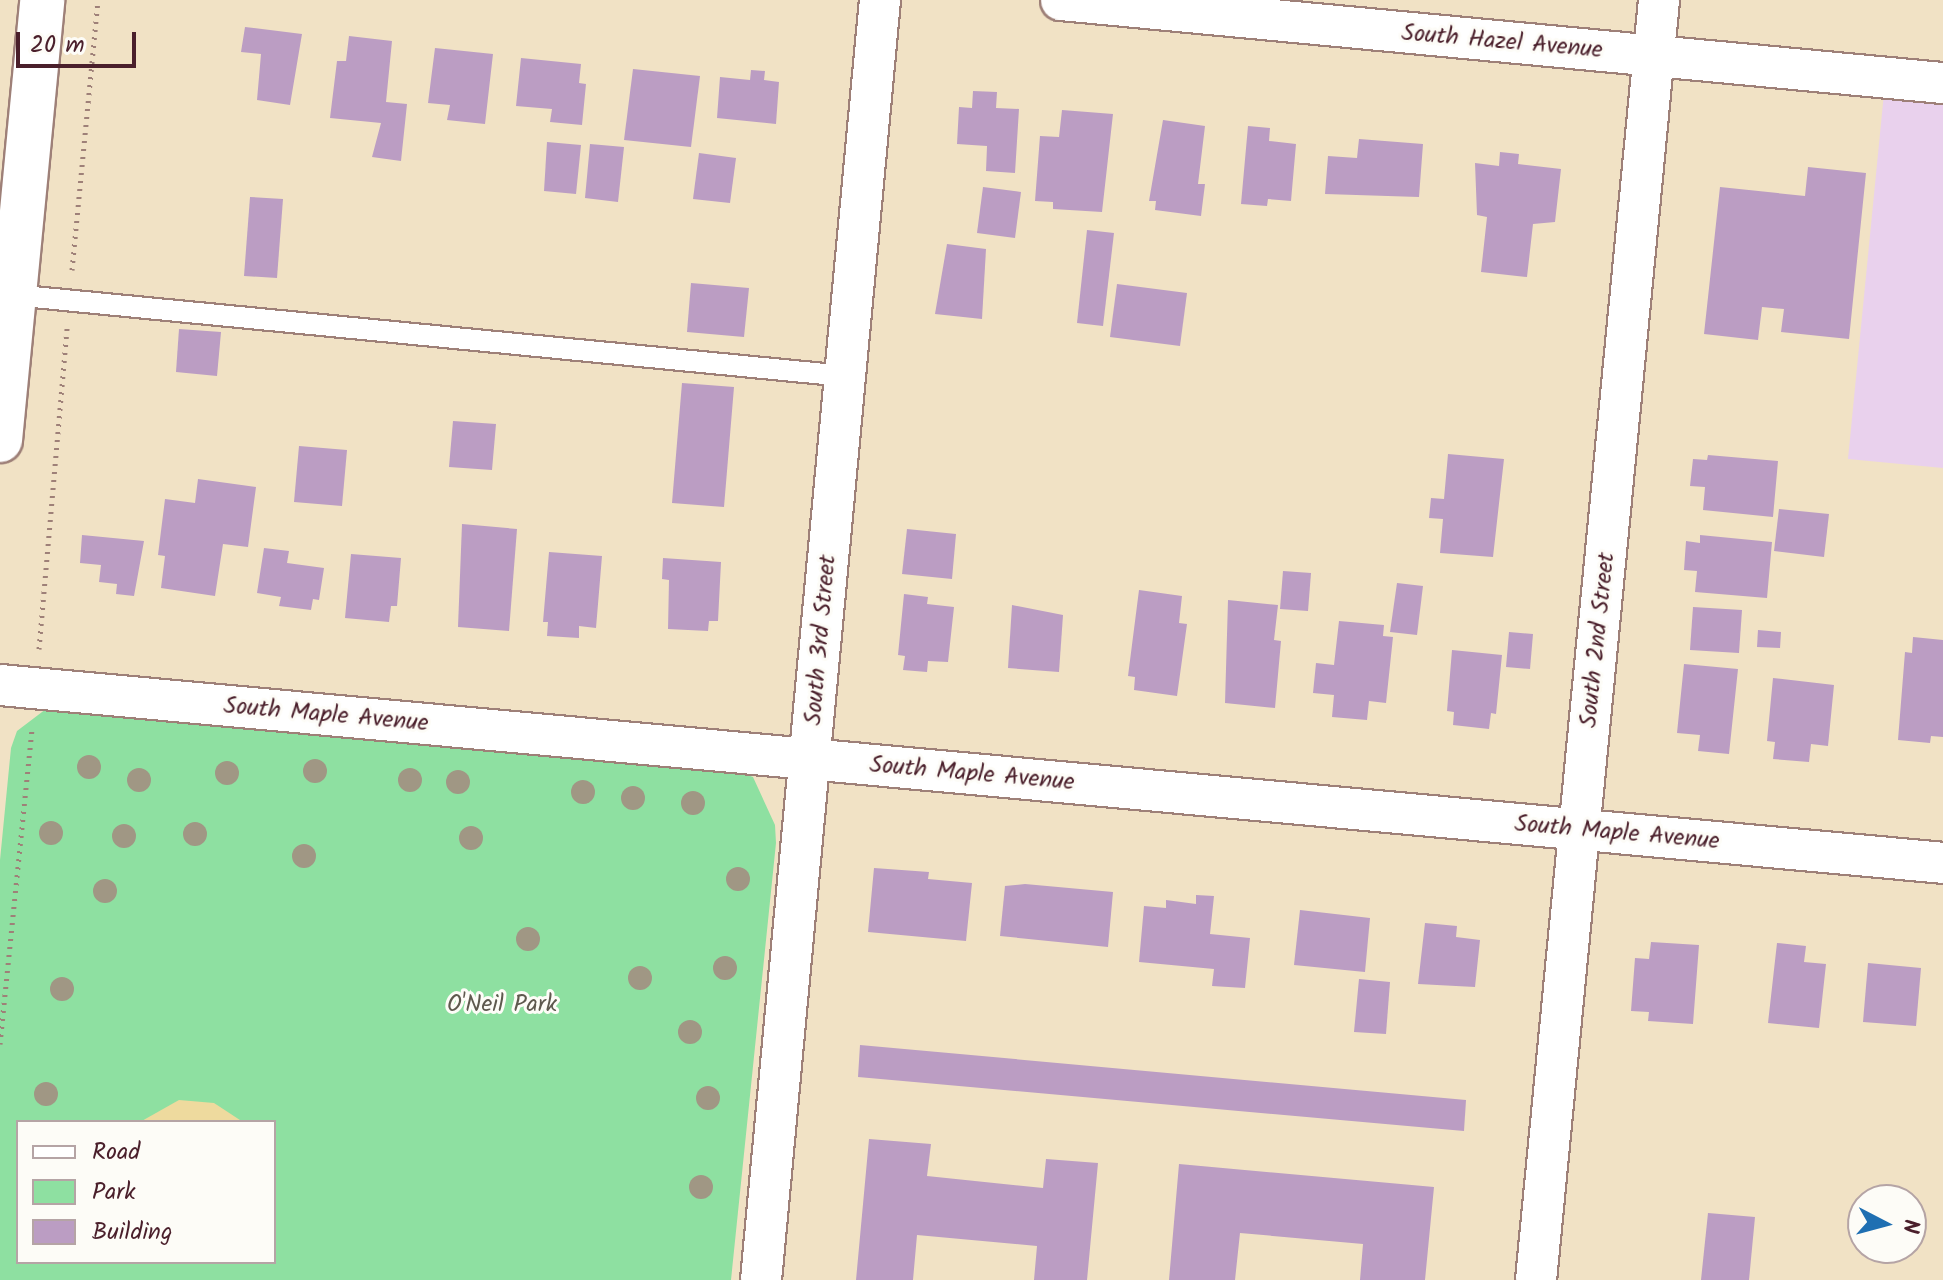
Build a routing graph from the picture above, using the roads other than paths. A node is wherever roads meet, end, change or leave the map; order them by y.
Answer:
1 (42, 0) edge
2 (880, 0) edge
3 (1061, 0) edge
4 (1659, 0) edge
5 (1654, 56) junction
6 (1943, 83) edge
7 (13, 295) junction
8 (845, 376) junction
9 (0, 440) edge
10 (0, 685) edge
11 (810, 759) junction
12 (1580, 829) junction
13 (1943, 863) edge
14 (761, 1280) edge
15 (1536, 1280) edge

1 - 7 main road
2 - 8 street, South 3rd Street
3 - 5 street, South Hazel Avenue
4 - 5 street, South 2nd Street
5 - 6 street, South Hazel Avenue
5 - 12 street, South 2nd Street
7 - 8 lane
7 - 9 main road
8 - 11 street, South 3rd Street
10 - 11 street, South Maple Avenue
11 - 12 street, South Maple Avenue
11 - 14 street, South 3rd Street
12 - 13 street, South Maple Avenue
12 - 15 street, South 2nd Street

